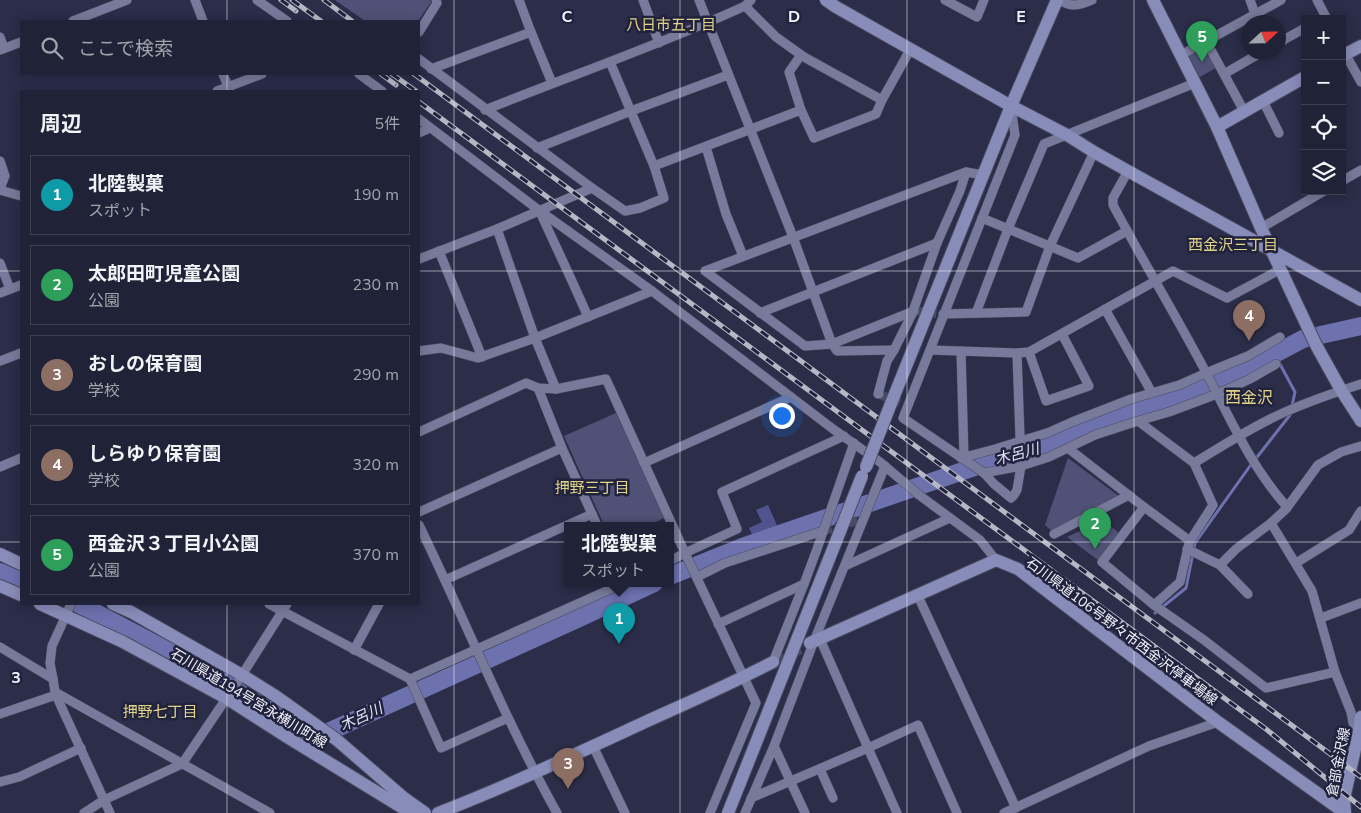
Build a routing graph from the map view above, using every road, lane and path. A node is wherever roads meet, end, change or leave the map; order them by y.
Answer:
1 (127, 0) edge
2 (195, 0) edge
3 (257, 0) edge
4 (447, 0) edge
5 (519, 0) edge
6 (643, 0) edge
7 (699, 0) edge
8 (826, 0) edge
9 (945, 0) edge
10 (984, 0) edge
11 (1059, 0) edge
12 (1092, 0) edge
13 (1153, 0) edge
14 (1250, 0) edge
15 (1281, 0) edge
16 (1317, 0) edge
17 (436, 2) edge
18 (748, 3) edge
19 (1255, 14) junction
20 (1324, 15) edge
21 (76, 20) edge
22 (203, 20) edge
23 (286, 20) edge
24 (708, 23) junction
25 (420, 30) edge
26 (1301, 30) edge
27 (531, 32) junction
28 (0, 37) edge
29 (1286, 39) edge
30 (1206, 41) junction
31 (20, 42) edge
32 (660, 43) junction
33 (1361, 46) edge
34 (2, 49) edge
35 (910, 50) junction
36 (1346, 52) edge
37 (801, 55) junction
38 (1182, 55) junction
39 (1346, 58) edge
40 (420, 60) edge
41 (1248, 60) edge
42 (610, 62) junction
43 (431, 69) junction
44 (728, 74) junction
45 (1224, 74) junction
46 (223, 75) edge
47 (260, 75) edge
48 (360, 75) edge
49 (1301, 79) edge
50 (1361, 82) edge
51 (552, 83) junction
52 (1195, 83) junction
53 (229, 89) edge
54 (381, 90) edge
55 (882, 100) junction
56 (1263, 101) junction
57 (1011, 106) junction
58 (486, 110) junction
59 (801, 110) junction
60 (631, 111) junction
61 (1244, 111) junction
62 (420, 120) edge
63 (1217, 127) junction
64 (430, 128) junction
65 (751, 130) junction
66 (420, 133) edge
67 (1279, 133) dead end
68 (1067, 135) junction
69 (706, 147) junction
70 (537, 148) junction
71 (1094, 152) junction
72 (0, 161) edge
73 (654, 166) junction
74 (1361, 170) edge
75 (1128, 171) junction
76 (966, 172) junction
77 (983, 175) junction
78 (1346, 179) edge
79 (592, 188) junction
80 (0, 189) edge
81 (1317, 195) edge
82 (20, 196) edge
83 (540, 212) junction
84 (982, 218) junction
85 (1261, 228) junction
86 (497, 229) junction
87 (1008, 229) junction
88 (1127, 232) junction
89 (793, 237) junction
90 (937, 243) junction
91 (1050, 246) junction
92 (439, 251) junction
93 (1272, 251) junction
94 (743, 256) junction
95 (420, 259) edge
96 (0, 263) edge
97 (1281, 269) junction
98 (1156, 281) junction
99 (20, 285) edge
100 (10, 288) junction
101 (652, 291) junction
102 (813, 292) junction
103 (0, 293) edge
104 (1361, 300) edge
105 (1105, 309) junction
106 (913, 311) junction
107 (760, 313) junction
108 (976, 313) junction
109 (944, 314) junction
110 (588, 317) junction
111 (1062, 334) junction
112 (1280, 337) dead end
113 (535, 338) junction
114 (832, 344) junction
115 (894, 350) junction
116 (930, 350) junction
117 (420, 351) edge
118 (961, 351) junction
119 (1029, 352) junction
120 (20, 353) edge
121 (1017, 353) junction
122 (482, 356) junction
123 (0, 361) edge
124 (1276, 364) dead end
125 (1207, 374) junction
126 (1361, 384) edge
127 (538, 388) junction
128 (556, 389) junction
129 (1341, 390) junction
130 (1216, 392) junction
131 (1152, 393) junction
132 (879, 394) dead end
133 (791, 397) junction
134 (1138, 421) junction
135 (1361, 421) edge
136 (420, 432) edge
137 (844, 436) junction
138 (1238, 436) junction
139 (854, 443) junction
140 (1019, 443) junction
141 (1361, 446) edge
142 (562, 448) junction
143 (1069, 449) junction
144 (20, 458) edge
145 (963, 458) junction
146 (644, 463) junction
147 (1194, 463) junction
148 (1020, 464) junction
149 (885, 466) junction
150 (0, 467) edge
151 (983, 472) junction
152 (1129, 495) junction
153 (1144, 507) junction
154 (1287, 507) junction
155 (1361, 511) edge
156 (420, 512) edge
157 (592, 514) junction
158 (950, 518) junction
159 (574, 522) edge
160 (596, 522) edge
161 (671, 522) edge
162 (1271, 523) junction
163 (420, 527) edge
164 (564, 527) edge
165 (674, 529) edge
166 (824, 529) junction
167 (1054, 534) dead end
168 (1191, 548) junction
169 (0, 554) edge
170 (687, 557) junction
171 (674, 560) edge
172 (996, 560) junction
173 (1296, 563) junction
174 (20, 564) edge
175 (1220, 565) junction
176 (845, 566) junction
177 (696, 576) junction
178 (446, 580) junction
179 (804, 584) junction
180 (0, 586) edge
181 (614, 587) edge
182 (1248, 594) dead end
183 (20, 595) edge
184 (918, 596) junction
185 (1361, 603) edge
186 (45, 605) edge
187 (114, 605) edge
188 (378, 605) edge
189 (285, 607) edge
190 (1158, 608) junction
191 (68, 610) edge
192 (1321, 618) junction
193 (718, 624) junction
194 (815, 641) junction
195 (0, 647) edge
196 (354, 650) junction
197 (478, 650) junction
198 (773, 662) joint
199 (1335, 672) junction
200 (743, 677) junction
201 (239, 678) junction
202 (52, 679) junction
203 (411, 681) junction
204 (56, 694) junction
205 (227, 697) junction
206 (0, 714) edge
207 (508, 718) junction
208 (1361, 718) edge
209 (1218, 722) junction
210 (1360, 731) edge
211 (593, 746) junction
212 (774, 746) junction
213 (81, 748) junction
214 (868, 748) junction
215 (182, 764) junction
216 (820, 769) junction
217 (534, 773) junction
218 (0, 782) edge
219 (790, 782) junction
220 (751, 798) junction
221 (833, 798) dead end
222 (104, 800) junction
223 (1016, 808) junction
224 (263, 812) edge
225 (84, 813) edge
226 (110, 813) edge
227 (411, 813) edge
228 (425, 813) edge
229 (438, 813) edge
230 (557, 813) edge
231 (625, 813) edge
232 (710, 813) edge
233 (728, 813) edge
234 (745, 813) edge
235 (805, 813) edge
236 (897, 813) edge
237 (957, 813) edge
238 (1004, 813) edge
239 (1345, 813) edge

1 - 21 street
2 - 22 street
3 - 23 street
4 - 17 street
5 - 27 street
6 - 32 street
7 - 24 street
8 - 35 main road
9 - 10 street
11 - 12 street
11 - 57 main road
13 - 38 main road
14 - 19 street
15 - 19 street
16 - 20 street
17 - 25 street
18 - 24 street
18 - 37 street
19 - 30 street
24 - 32 street
24 - 44 street
26 - 29 street
27 - 43 street
27 - 51 street
28 - 34 street
30 - 38 street
30 - 45 street
31 - 34 street
32 - 42 street
33 - 36 main road
35 - 55 street
35 - 57 main road
37 - 55 street
37 - 59 street
38 - 52 main road
39 - 50 street
40 - 43 street
41 - 45 street
42 - 51 street
42 - 60 street
43 - 58 street
44 - 60 street
44 - 65 street
45 - 61 street
46 - 53 street
47 - 53 street
48 - 54 street
49 - 56 main road
51 - 58 street
52 - 63 main road
52 - 68 street
55 - 59 street
56 - 61 main road
56 - 67 street
57 - 68 main road
57 - 77 main road
57 - 84 street
58 - 70 street
59 - 65 street
60 - 70 street
60 - 73 street
61 - 63 main road
62 - 64 street
63 - 85 main road
64 - 66 street
64 - 83 street
65 - 69 street
65 - 89 street
68 - 71 main road
68 - 87 street
69 - 73 street
69 - 94 street
70 - 79 street
71 - 75 main road
71 - 91 street
72 - 80 street
73 - 79 street
74 - 78 street
75 - 88 street
75 - 93 main road
76 - 77 street
76 - 89 street
76 - 90 street
77 - 233 main road, bridge
79 - 83 street
80 - 82 street
81 - 85 street
83 - 86 street
83 - 101 street
83 - 110 street
84 - 87 street
84 - 109 street
85 - 93 main road
86 - 92 street
86 - 113 street
87 - 91 street
87 - 108 street
88 - 91 street
88 - 98 street
89 - 94 street
89 - 102 street
90 - 102 street
90 - 106 street
91 - 108 street
92 - 95 street
92 - 122 street
93 - 97 main road
93 - 104 main road
94 - 107 street
96 - 100 street
97 - 98 street
97 - 129 main road
98 - 105 street
98 - 125 street
99 - 100 street
100 - 103 street
101 - 110 street
101 - 133 street
102 - 107 street
102 - 114 street
105 - 111 street
105 - 131 street
106 - 114 street
106 - 115 street
107 - 114 street
108 - 109 street
109 - 116 street
110 - 113 street
111 - 119 street
111 - 119 street
112 - 125 street
113 - 122 street
113 - 128 street
114 - 115 street
115 - 132 street
116 - 118 street
116 - 145 street
117 - 122 street
118 - 121 street
118 - 145 street
119 - 121 street
120 - 123 street
121 - 140 street
124 - 130 street
125 - 130 street
125 - 131 street
126 - 129 street
127 - 128 street
127 - 136 street
127 - 142 street
128 - 146 street
129 - 135 main road
129 - 138 street
130 - 134 street
130 - 138 street
131 - 140 street
133 - 137 street
133 - 146 street
134 - 143 street
134 - 147 street
137 - 139 street
137 - 170 street
138 - 147 street
138 - 154 street
139 - 149 street
139 - 166 street
140 - 145 street
140 - 148 street
141 - 154 street
142 - 156 street
142 - 157 street
143 - 148 street
143 - 152 street
144 - 150 street
145 - 151 street
146 - 161 street
147 - 168 street
148 - 151 street
148 - 151 street
149 - 158 street
149 - 176 street
152 - 153 street
152 - 167 street
153 - 168 street
153 - 190 street
154 - 162 street
155 - 173 street
157 - 159 street
157 - 160 street
158 - 172 street
158 - 176 street
162 - 173 street
162 - 175 street
163 - 178 street
164 - 178 street
165 - 170 street
166 - 177 street
166 - 179 street
168 - 175 street
168 - 190 street
169 - 174 main road
170 - 171 street
170 - 177 street
172 - 184 main road
172 - 209 main road, 石川県道106号野々市西金沢停車場線
173 - 192 street
175 - 182 street
176 - 194 street
177 - 193 street
178 - 197 street
179 - 193 street
179 - 198 street
180 - 183 main road
181 - 197 street
184 - 194 main road
184 - 223 street
185 - 192 street
186 - 191 main road, 石川県道194号宮永横川町線
187 - 201 main road, 石川県道194号宮永横川町線
188 - 196 street
189 - 196 street
189 - 201 street
190 - 199 street
191 - 202 street
191 - 205 main road, 石川県道194号宮永横川町線
192 - 199 street
193 - 200 street
194 - 212 street
194 - 214 street
195 - 202 street
196 - 203 street
197 - 203 street
197 - 207 street
198 - 200 main road
199 - 210 street
200 - 211 main road
200 - 232 street
201 - 205 street
201 - 228 main road, 石川県道194号宮永横川町線
202 - 204 street
203 - 207 street
204 - 206 street
204 - 213 street
204 - 215 street
205 - 215 street
205 - 227 main road, 石川県道194号宮永横川町線
207 - 217 street
208 - 210 main road, 倉部金沢線
209 - 223 street
209 - 239 main road, 石川県道106号野々市西金沢停車場線
210 - 239 main road, 倉部金沢線
211 - 217 main road
211 - 231 street
212 - 219 street
212 - 220 street
213 - 218 street
213 - 222 street
214 - 216 street
214 - 236 street
214 - 237 street
215 - 222 street
215 - 224 street
216 - 219 street
216 - 221 street
217 - 229 main road
217 - 230 street
219 - 220 street
219 - 235 street
220 - 234 street
222 - 225 street
222 - 226 street
223 - 238 street

